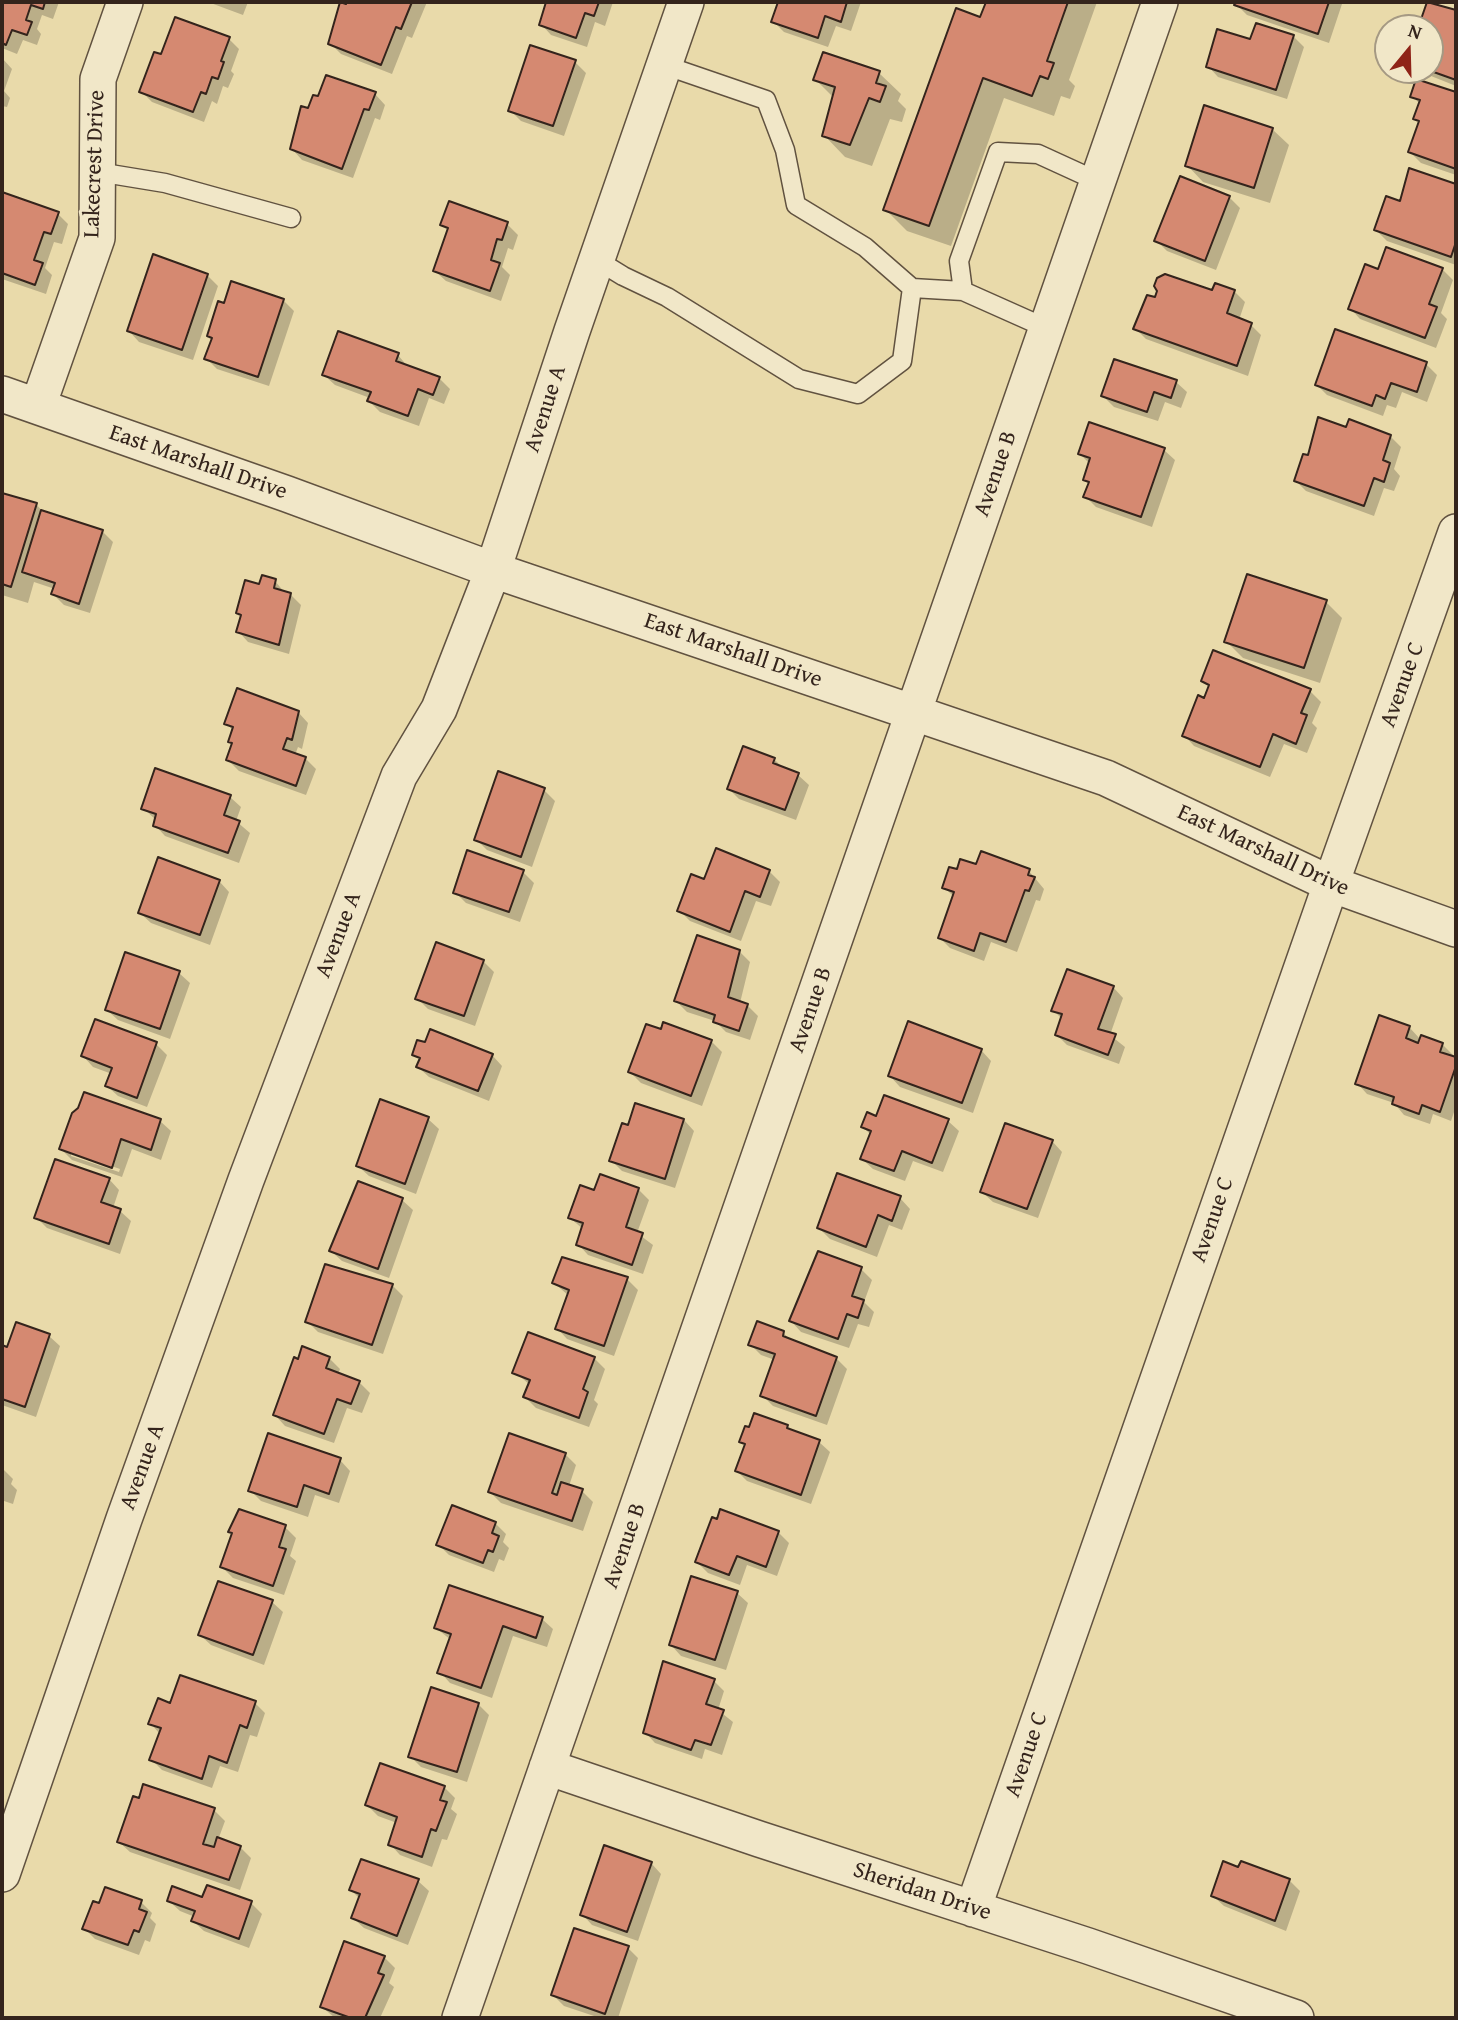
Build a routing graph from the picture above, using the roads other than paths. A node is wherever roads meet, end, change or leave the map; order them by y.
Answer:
1 (125, 2) edge
2 (686, 2) edge
3 (1160, 2) edge
4 (664, 65) junction
5 (98, 172) junction
6 (1097, 181) junction
7 (291, 218) dead end
8 (597, 260) junction
9 (912, 288) junction
10 (963, 291) junction
11 (1046, 328) junction
12 (2, 394) edge
13 (38, 406) junction
14 (1456, 532) edge
15 (493, 570) junction
16 (915, 712) junction
17 (1331, 884) junction
18 (1456, 929) edge
19 (547, 1767) junction
20 (2, 1874) edge
21 (973, 1909) junction
22 (460, 2018) edge
23 (1296, 2018) edge

1 - 5 street, Lakecrest Drive
2 - 4 street, Avenue A
3 - 6 street, Avenue B
4 - 8 street, Avenue A
4 - 9 lane
5 - 7 lane
5 - 13 street, Lakecrest Drive
6 - 10 lane
6 - 11 street, Avenue B
8 - 9 lane
8 - 15 street, Avenue A
9 - 10 lane
10 - 11 lane
11 - 16 street, Avenue B
12 - 13 street, East Marshall Drive
13 - 15 street, East Marshall Drive
14 - 17 street, Avenue C
15 - 16 street, East Marshall Drive
15 - 20 street, Avenue A
16 - 17 street, East Marshall Drive
16 - 19 street, Avenue B
17 - 18 street, East Marshall Drive
17 - 21 street, Avenue C
19 - 21 street, Sheridan Drive
19 - 22 street, Avenue B
21 - 23 street, Sheridan Drive

